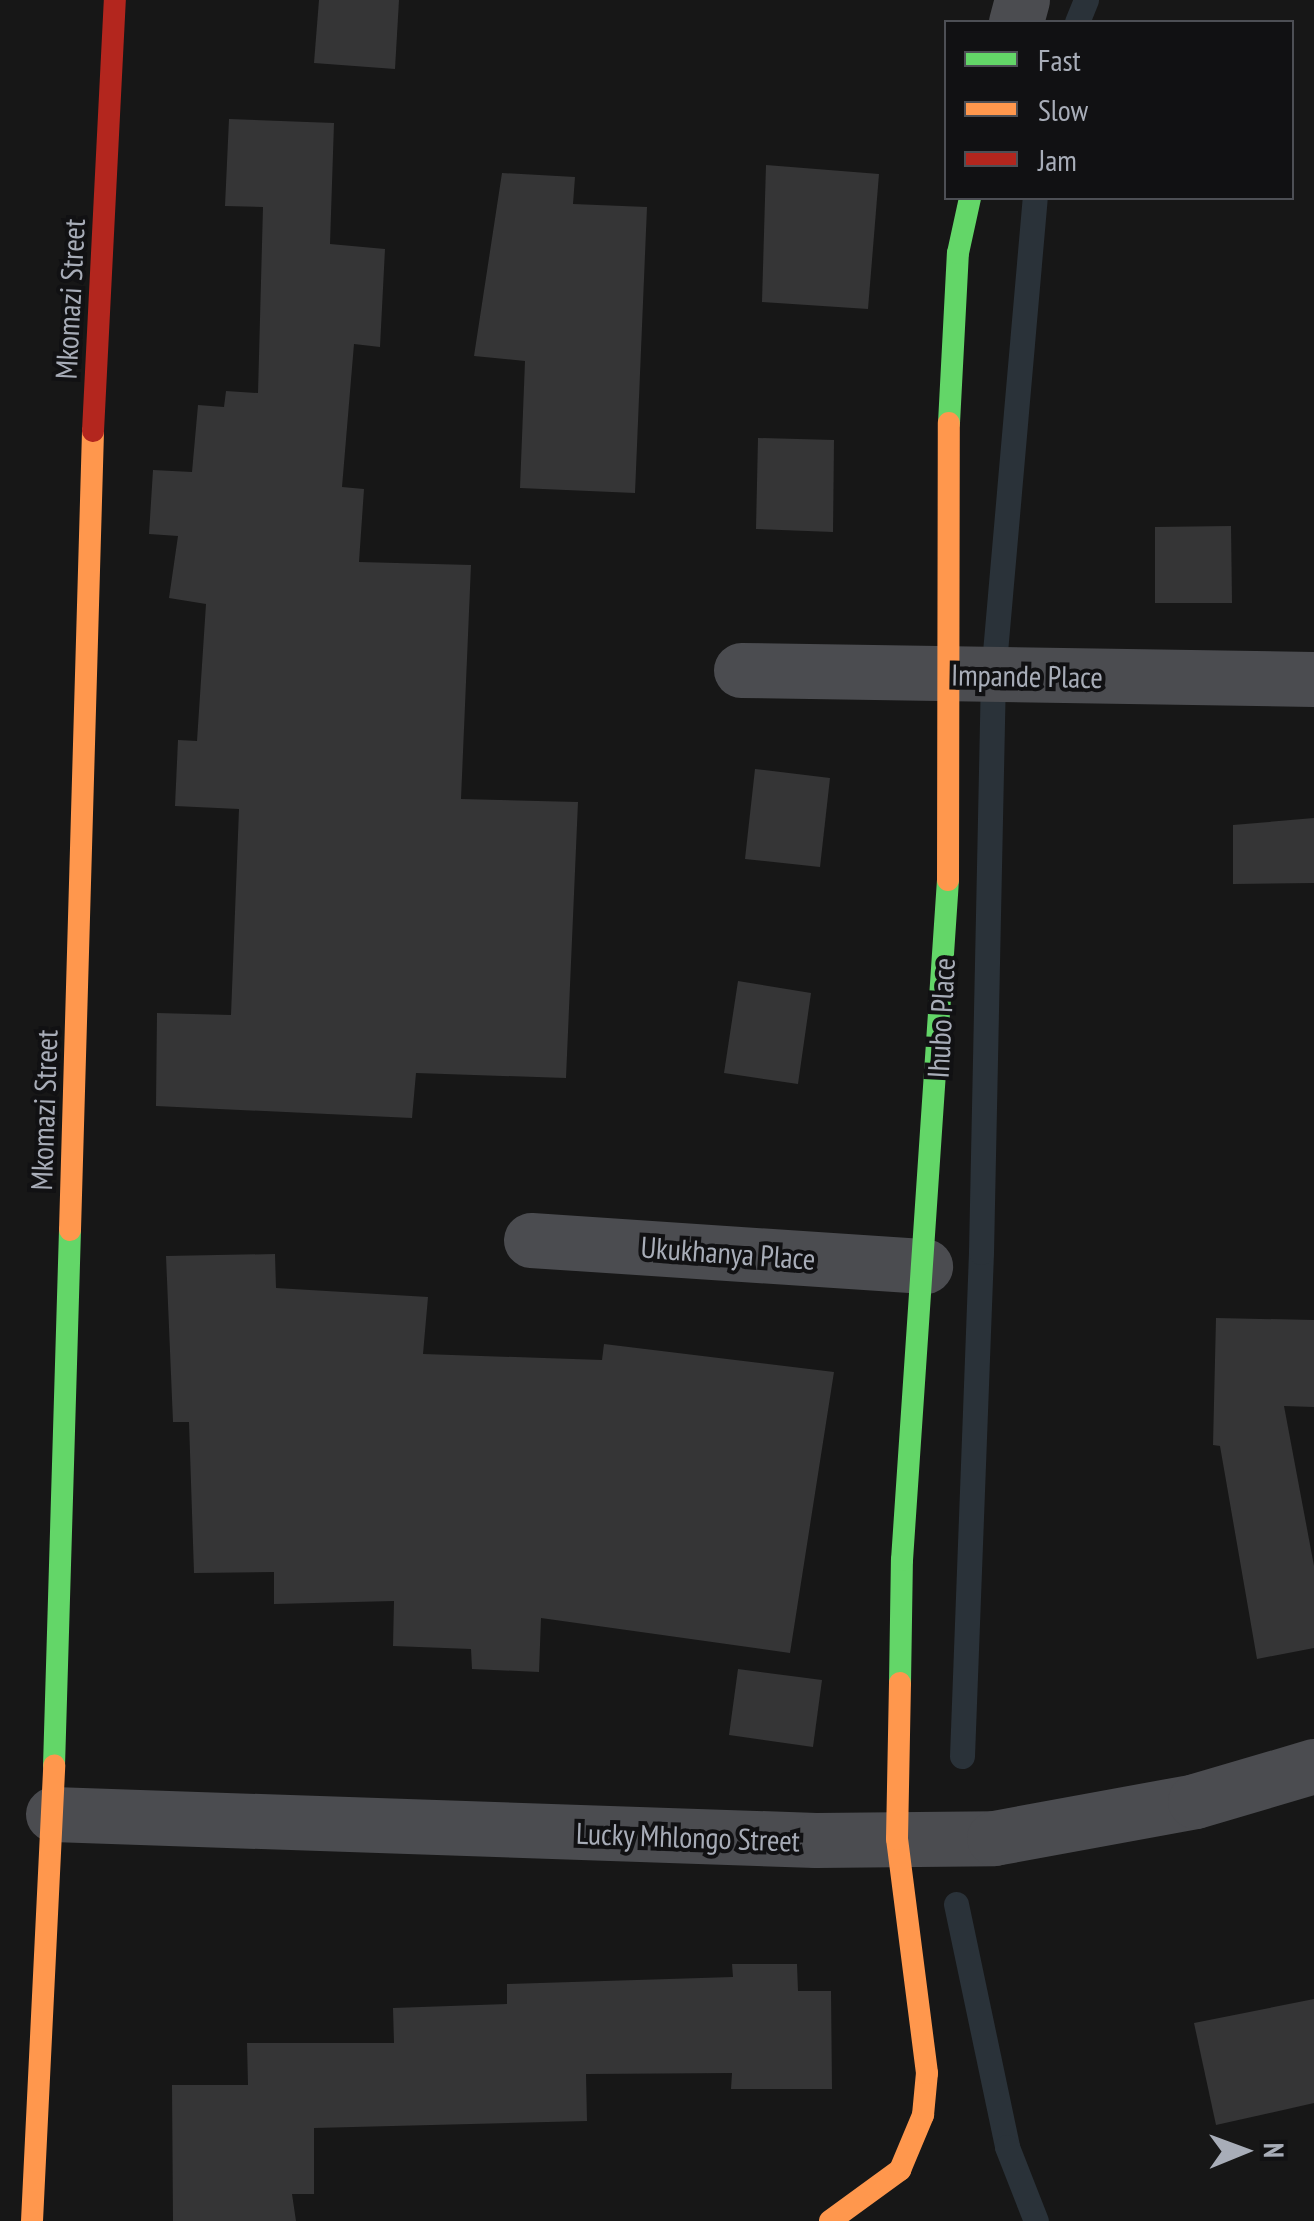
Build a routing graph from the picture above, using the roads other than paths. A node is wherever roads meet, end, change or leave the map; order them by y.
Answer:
1 (115, 0) edge
2 (970, 200) edge
3 (741, 670) dead end
4 (951, 675) junction
5 (1314, 679) edge
6 (532, 1240) dead end
7 (925, 1266) junction
8 (1314, 1766) edge
9 (53, 1814) junction
10 (897, 1839) junction
11 (32, 2221) edge
12 (830, 2221) edge

1 - 9 street, Mkomazi Street
2 - 4 street, Ihubo Place
3 - 4 street, Impande Place
4 - 5 street, Impande Place
4 - 7 street, Ihubo Place
6 - 7 street, Ukukhanya Place
7 - 10 street, Ihubo Place
8 - 10 street, Lucky Mhlongo Street
9 - 10 street, Lucky Mhlongo Street
9 - 11 street, Mkomazi Street
10 - 12 street, Ihubo Place

